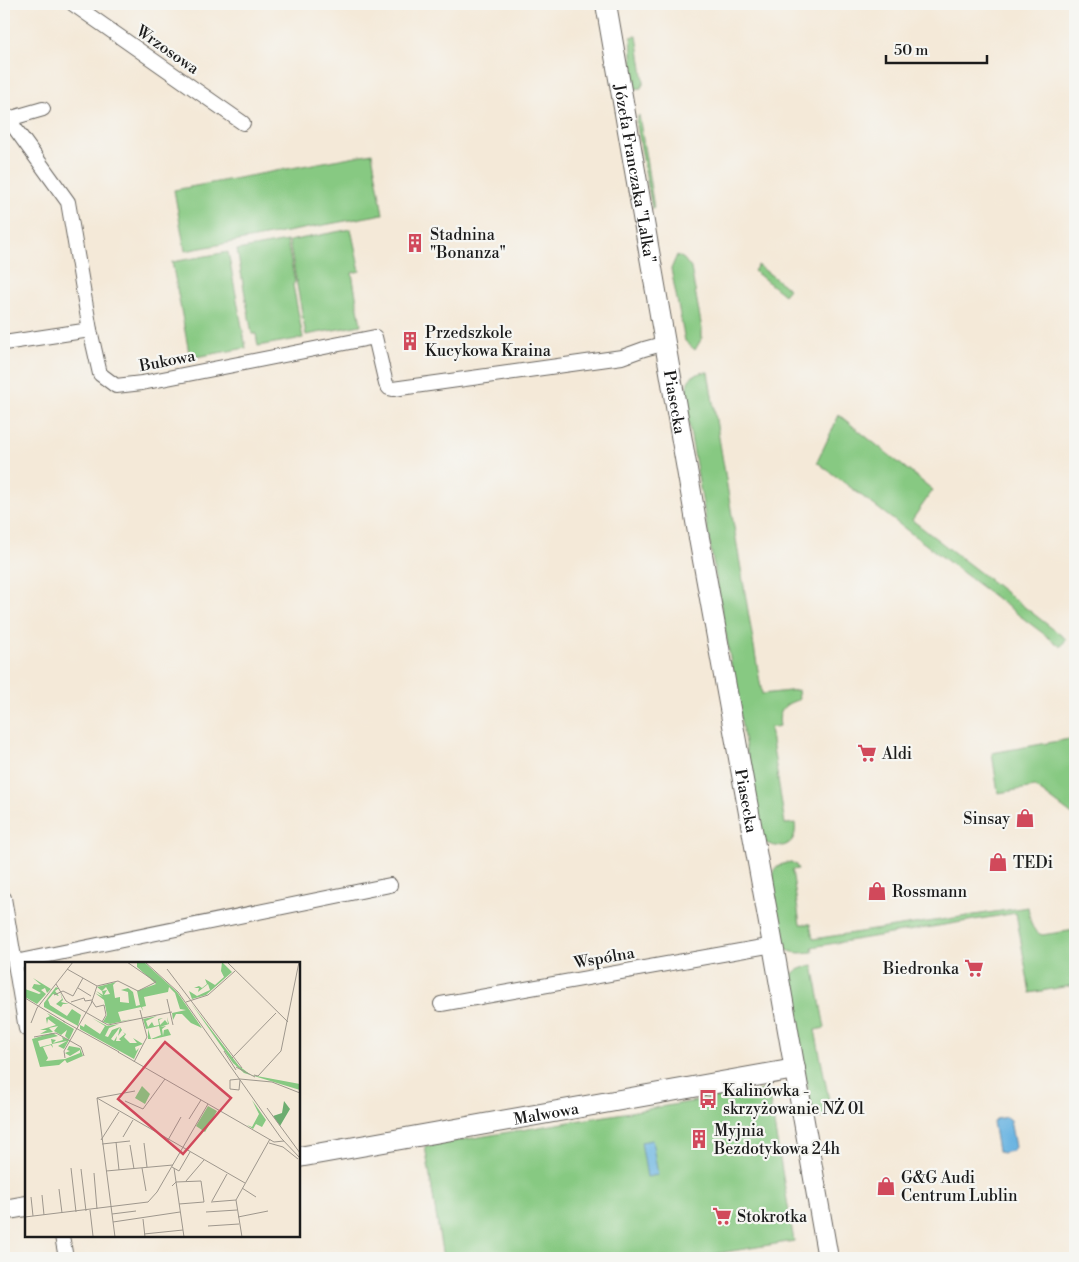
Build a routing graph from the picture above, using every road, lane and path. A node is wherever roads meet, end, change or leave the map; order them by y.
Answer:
1 (73, 4) edge
2 (606, 4) edge
3 (43, 110) dead end
4 (243, 123) dead end
5 (90, 330) junction
6 (4, 343) edge
7 (666, 343) junction
8 (390, 885) dead end
9 (4, 898) edge
10 (773, 945) junction
11 (15, 962) junction
12 (441, 1004) dead end
13 (25, 1023) edge
14 (795, 1069) junction
15 (300, 1157) edge
16 (25, 1206) edge
17 (4, 1210) edge
18 (62, 1237) edge
19 (66, 1258) edge
20 (828, 1258) edge

1 - 4 street, Wrzosowa
2 - 7 street, Józefa Franczaka "Lalka"
3 - 5 street, Bukowa
5 - 6 street
5 - 7 street, Bukowa
7 - 10 street, Piasecka
8 - 11 street
9 - 11 street
10 - 12 street, Wspólna
10 - 14 street, Piasecka
11 - 13 street
14 - 15 street, Malwowa
14 - 20 street, Piasecka
16 - 17 street
18 - 19 street

